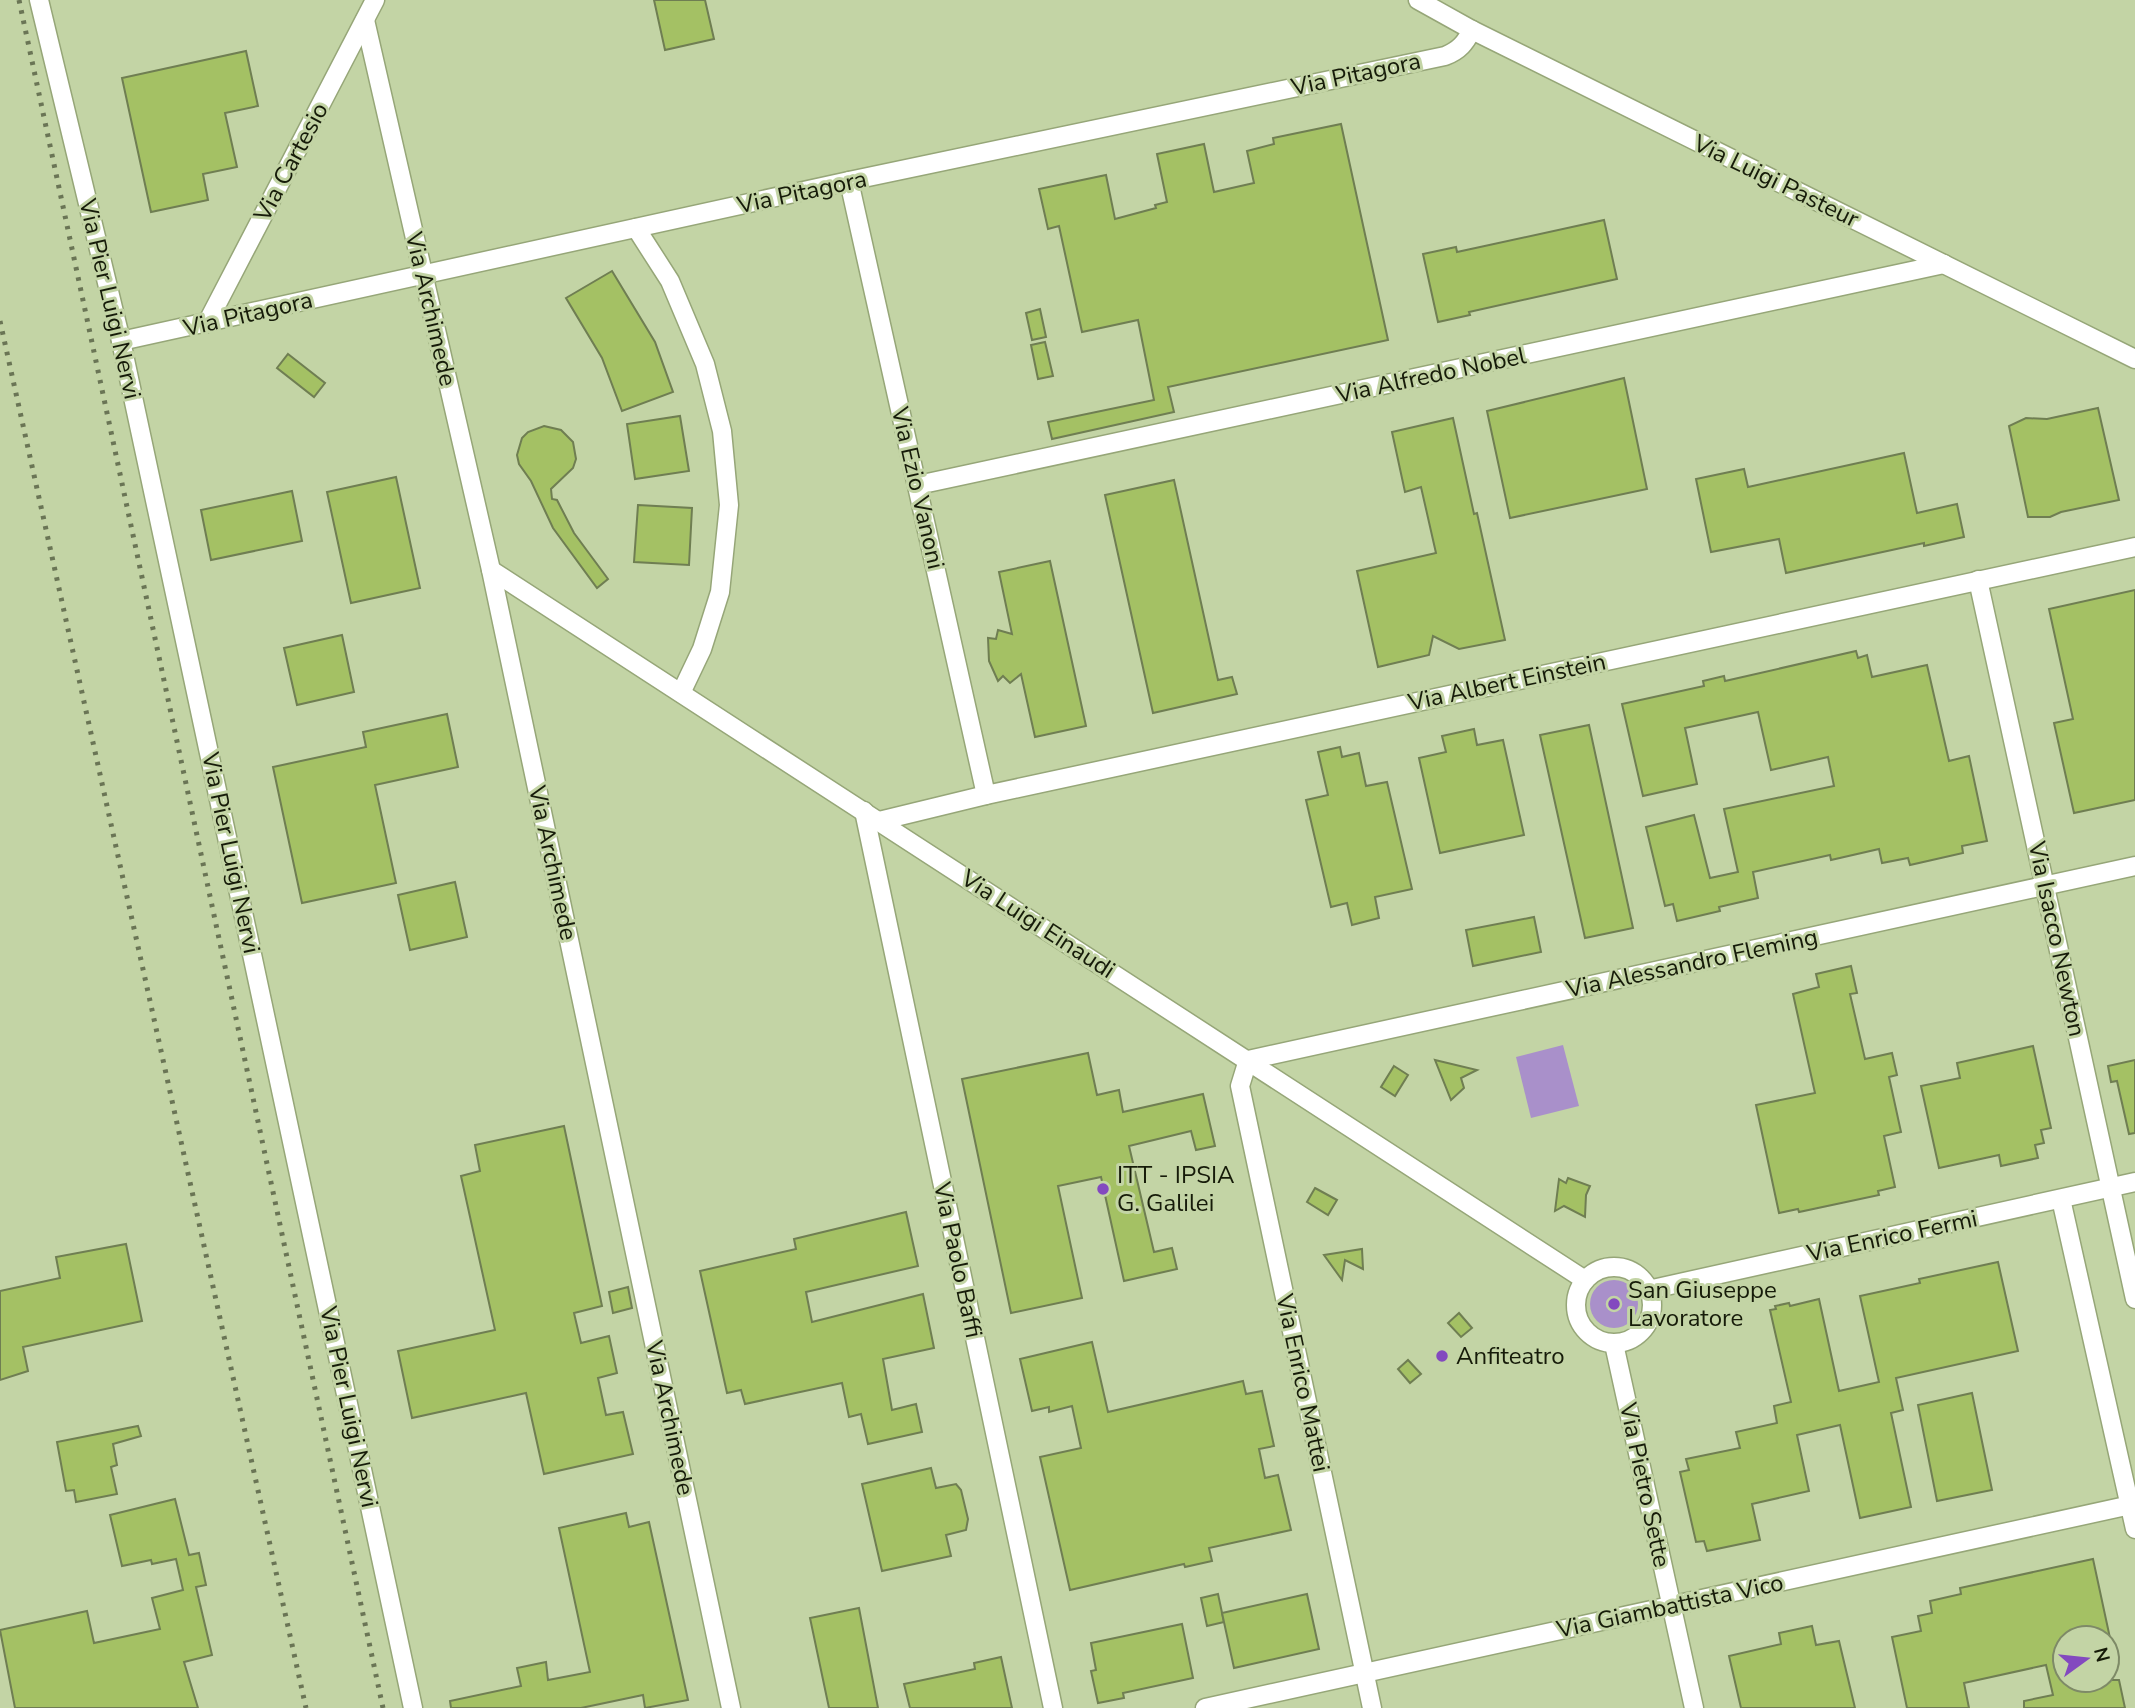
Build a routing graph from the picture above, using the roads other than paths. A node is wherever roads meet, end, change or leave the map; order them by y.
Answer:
1 (39, 0) edge
2 (375, 0) edge
3 (1418, 0) edge
4 (365, 20) junction
5 (1472, 30) junction
6 (849, 181) junction
7 (636, 228) junction
8 (1944, 264) junction
9 (422, 275) junction
10 (207, 323) junction
11 (121, 341) junction
12 (2135, 359) edge
13 (918, 485) junction
14 (2135, 547) edge
15 (491, 570) junction
16 (1978, 580) junction
17 (681, 693) junction
18 (986, 795) junction
19 (864, 811) junction
20 (879, 821) junction
21 (2135, 866) edge
22 (2045, 885) junction
23 (1248, 1060) junction
24 (2135, 1182) edge
25 (2111, 1188) junction
26 (2061, 1199) junction
27 (1585, 1280) junction
28 (1648, 1290) junction
29 (2135, 1299) edge
30 (1614, 1343) junction
31 (2132, 1505) edge
32 (2135, 1529) edge
33 (1672, 1605) junction
34 (1364, 1673) junction
35 (413, 1708) edge
36 (732, 1708) edge
37 (1053, 1708) edge
38 (1205, 1708) edge
39 (1372, 1708) edge
40 (1694, 1708) edge

1 - 11 street, Via Pier Luigi Nervi
2 - 4 street, Via Cartesio
3 - 5 street, Via Luigi Pasteur
4 - 9 street, Via Archimede
4 - 10 street, Via Cartesio
5 - 6 street, Via Pitagora
5 - 8 street, Via Luigi Pasteur
6 - 7 street, Via Pitagora
6 - 13 street, Via Ezio Vanoni
7 - 9 street, Via Pitagora
7 - 17 street
8 - 12 street, Via Luigi Pasteur
8 - 13 street, Via Alfredo Nobel
9 - 10 street, Via Pitagora
9 - 15 street, Via Archimede
10 - 11 street, Via Pitagora
11 - 35 street, Via Pier Luigi Nervi
13 - 18 street, Via Ezio Vanoni
14 - 16 street, Via Albert Einstein
15 - 17 street, Via Luigi Einaudi
15 - 36 street, Via Archimede
16 - 18 street, Via Albert Einstein
16 - 22 street, Via Isacco Newton
17 - 19 street, Via Luigi Einaudi
18 - 20 street, Via Albert Einstein
19 - 20 street, Via Luigi Einaudi
19 - 37 street, Via Paolo Baffi
20 - 23 street, Via Luigi Einaudi
21 - 22 street, Via Alessandro Fleming
22 - 23 street, Via Alessandro Fleming
22 - 25 street, Via Isacco Newton
23 - 27 street, Via Luigi Einaudi
23 - 34 street, Via Enrico Mattei
24 - 25 street, Via Enrico Fermi
25 - 26 street, Via Enrico Fermi
25 - 29 street, Via Isacco Newton
26 - 28 street, Via Enrico Fermi
26 - 31 street
27 - 28 street
27 - 30 street
28 - 30 street
30 - 33 street, Via Pietro Sette
31 - 32 street
31 - 33 street, Via Giambattista Vico
33 - 34 street, Via Giambattista Vico
33 - 40 street, Via Pietro Sette
34 - 38 street, Via Giambattista Vico
34 - 39 street, Via Enrico Mattei

